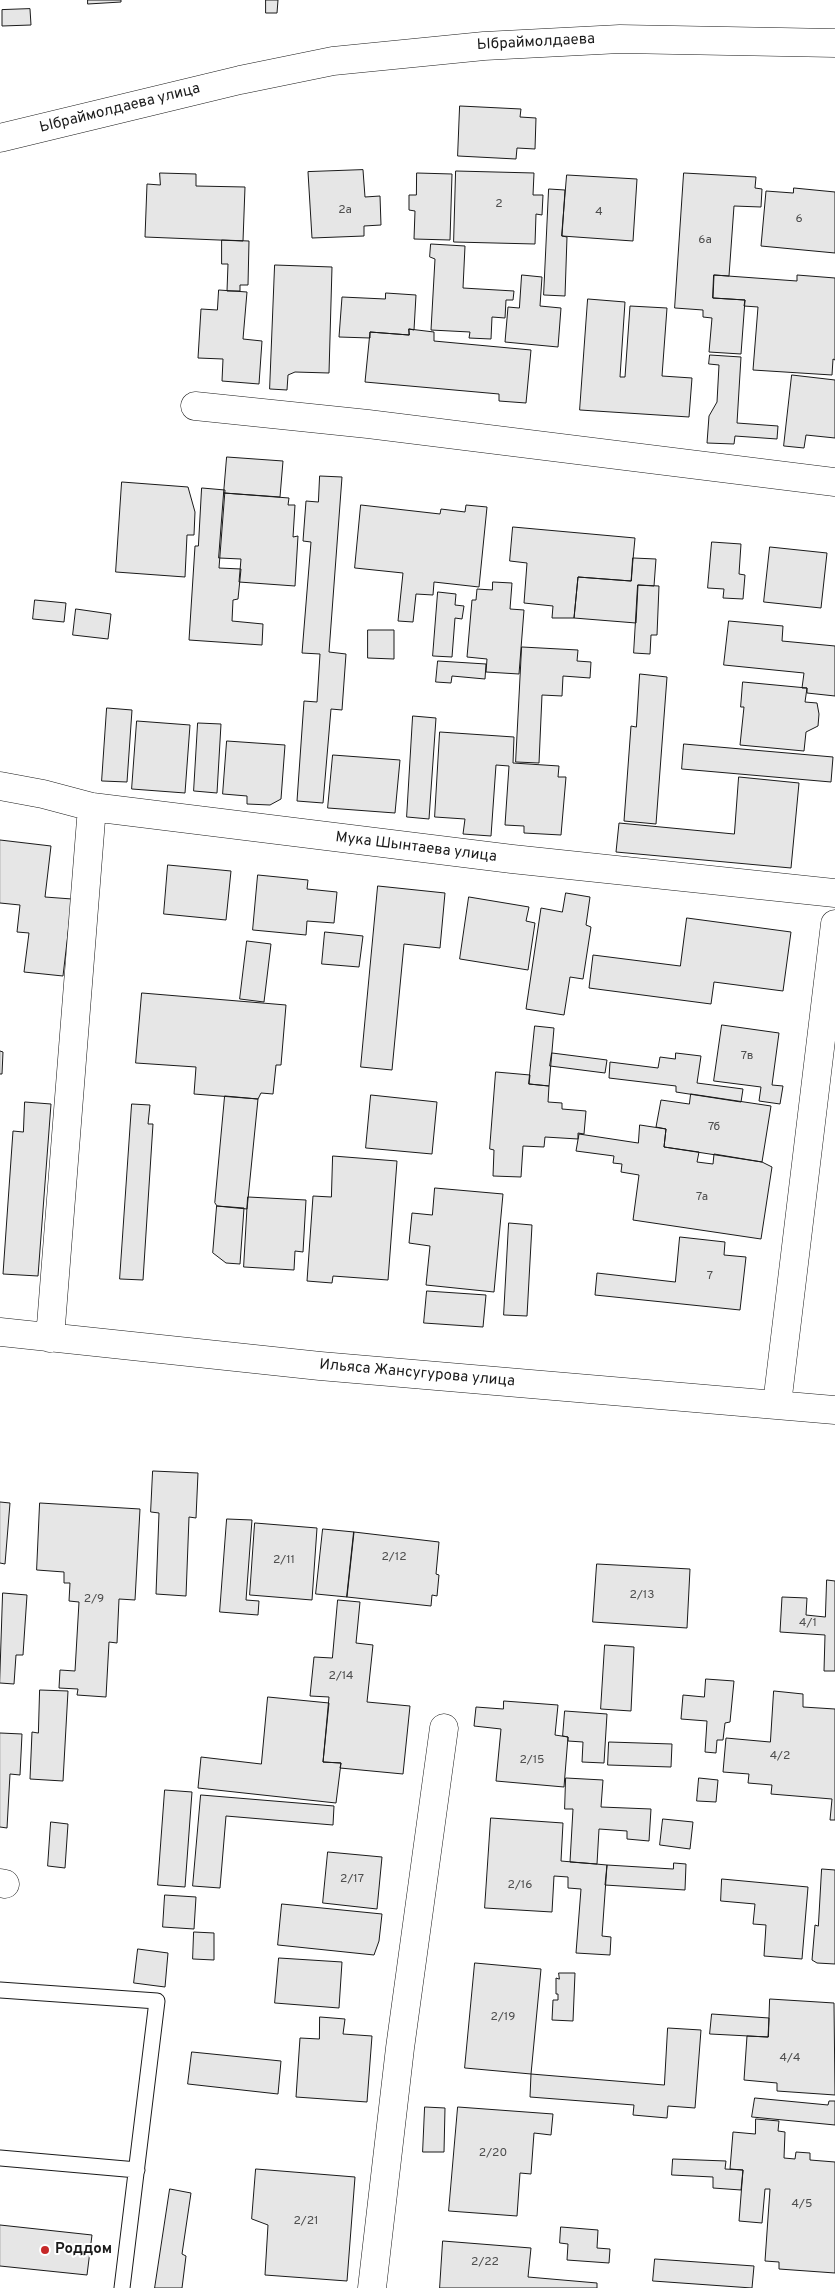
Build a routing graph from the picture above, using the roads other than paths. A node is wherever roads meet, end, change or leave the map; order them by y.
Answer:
1 (835, 43) edge
2 (240, 80) joint
3 (0, 138) edge
4 (195, 406) dead end
5 (835, 482) edge
6 (0, 786) edge
7 (92, 807) junction
8 (835, 893) edge
9 (835, 924) edge
10 (0, 1332) edge
11 (50, 1338) junction
12 (776, 1404) junction
13 (835, 1410) edge
14 (444, 1728) dead end
15 (0, 1990) edge
16 (0, 2158) edge
17 (137, 2170) junction
18 (122, 2288) edge
19 (372, 2288) edge

1 - 2 street, Ыбраймолдаева
2 - 3 street, Ыбраймолдаева улица
4 - 5 street
6 - 7 street, Мука Шынтаева улица
7 - 8 street, Мука Шынтаева улица
7 - 11 street
9 - 12 street
10 - 11 street, Ильяса Жансугурова улица
11 - 12 street, Ильяса Жансугурова улица
12 - 13 street, Ильяса Жансугурова улица
14 - 19 street
15 - 17 lane
16 - 17 lane
17 - 18 lane

